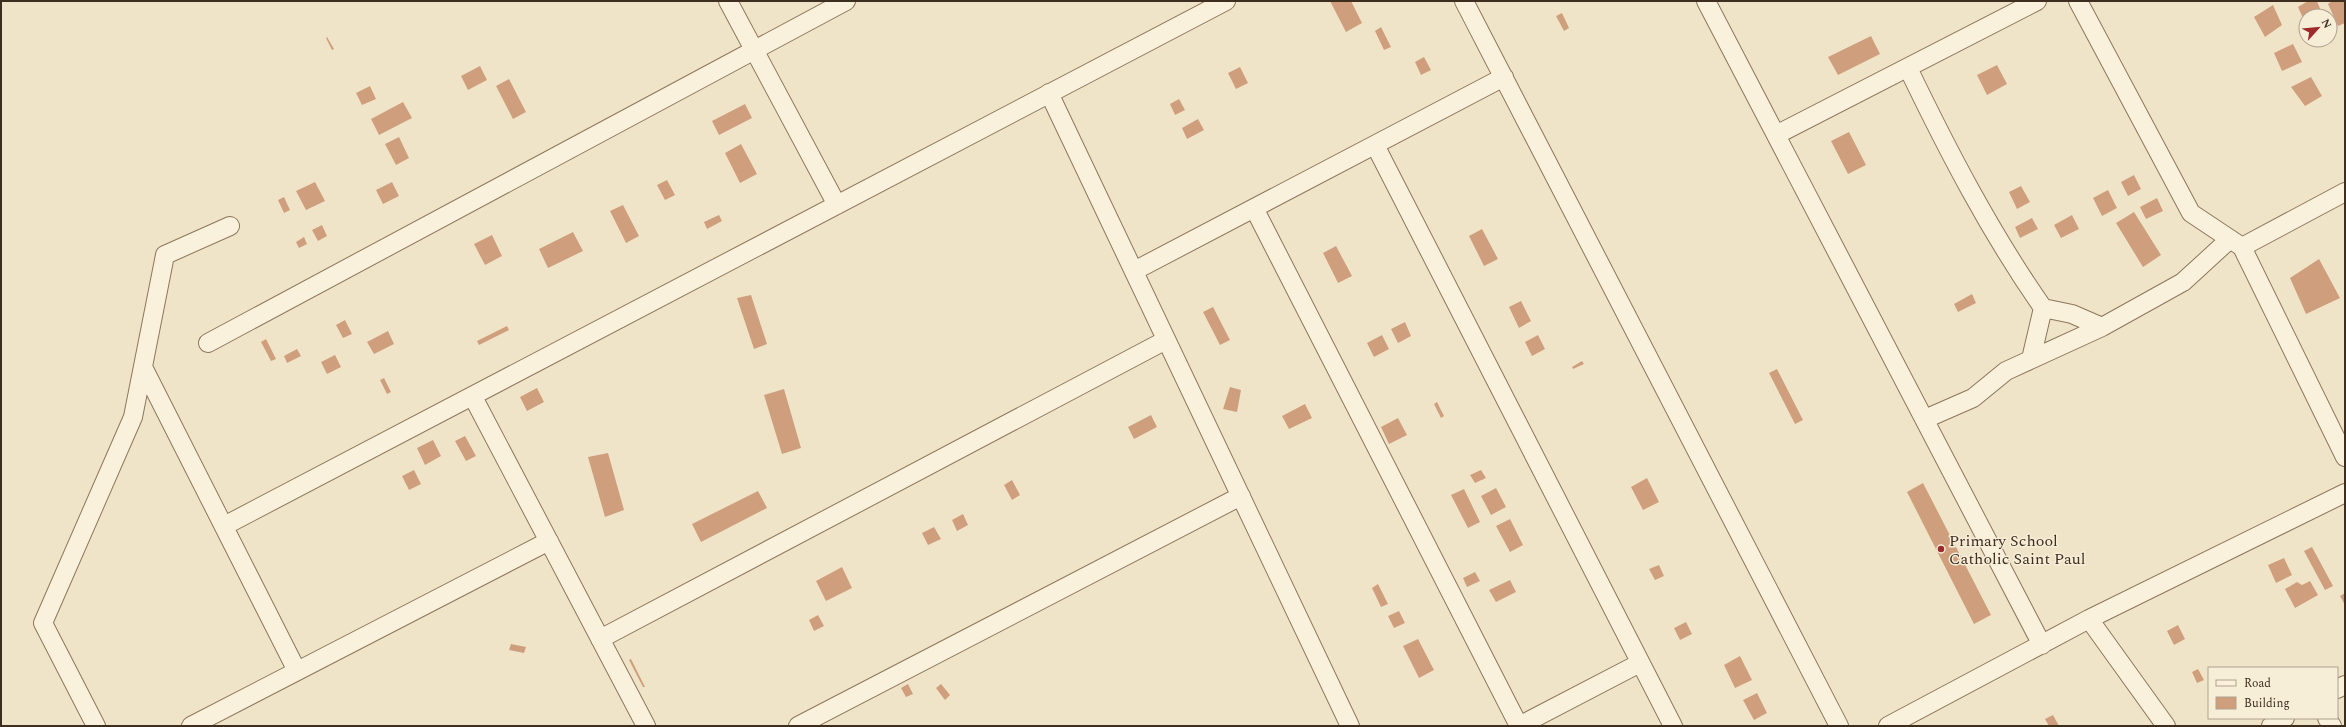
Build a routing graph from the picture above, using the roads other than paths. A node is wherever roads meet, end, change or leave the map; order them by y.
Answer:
1 (728, 1) edge
2 (846, 1) edge
3 (1226, 1) edge
4 (1464, 1) edge
5 (1706, 1) edge
6 (2037, 1) edge
7 (2078, 1) edge
8 (754, 50) junction
9 (1908, 68) junction
10 (1504, 77) junction
11 (1049, 94) junction
12 (1776, 135) junction
13 (1375, 145) junction
14 (2345, 192) edge
15 (837, 205) junction
16 (1254, 208) junction
17 (230, 226) dead end
18 (2236, 243) junction
19 (1134, 271) junction
20 (2043, 308) junction
21 (2102, 327) junction
22 (1166, 340) junction
23 (208, 343) dead end
24 (2031, 359) junction
25 (143, 367) junction
26 (473, 397) junction
27 (1925, 419) junction
28 (2345, 457) edge
29 (2345, 493) edge
30 (1241, 496) junction
31 (224, 526) junction
32 (549, 541) junction
33 (2089, 619) junction
34 (600, 639) junction
35 (2042, 645) junction
36 (1640, 663) junction
37 (297, 671) junction
38 (2283, 719) edge
39 (96, 726) edge
40 (191, 726) edge
41 (646, 726) edge
42 (798, 726) edge
43 (1350, 726) edge
44 (1519, 726) edge
45 (1674, 726) edge
46 (1839, 726) edge
47 (1888, 726) edge
48 (2166, 726) edge
49 (2271, 726) edge

1 - 8 street
2 - 8 street
3 - 11 street
4 - 10 street
5 - 12 street
6 - 9 street
7 - 18 street
8 - 15 street
8 - 23 street
9 - 12 street
9 - 20 street
10 - 13 street
10 - 46 street
11 - 15 street
11 - 19 street
12 - 27 street
13 - 16 street
13 - 36 street
14 - 18 street
15 - 26 street
16 - 19 street
16 - 44 street
17 - 25 street
18 - 21 street
18 - 28 street
19 - 22 street
20 - 21 street
20 - 24 street
21 - 24 street
22 - 30 street
22 - 34 street
24 - 27 street
25 - 31 street
25 - 39 street
26 - 31 street
26 - 32 street
27 - 35 street
29 - 33 street
30 - 42 street
30 - 43 street
31 - 37 street
32 - 34 street
32 - 37 street
33 - 35 street
33 - 48 street
34 - 41 street
35 - 47 street
36 - 44 street
36 - 45 street
37 - 40 street
38 - 49 street

